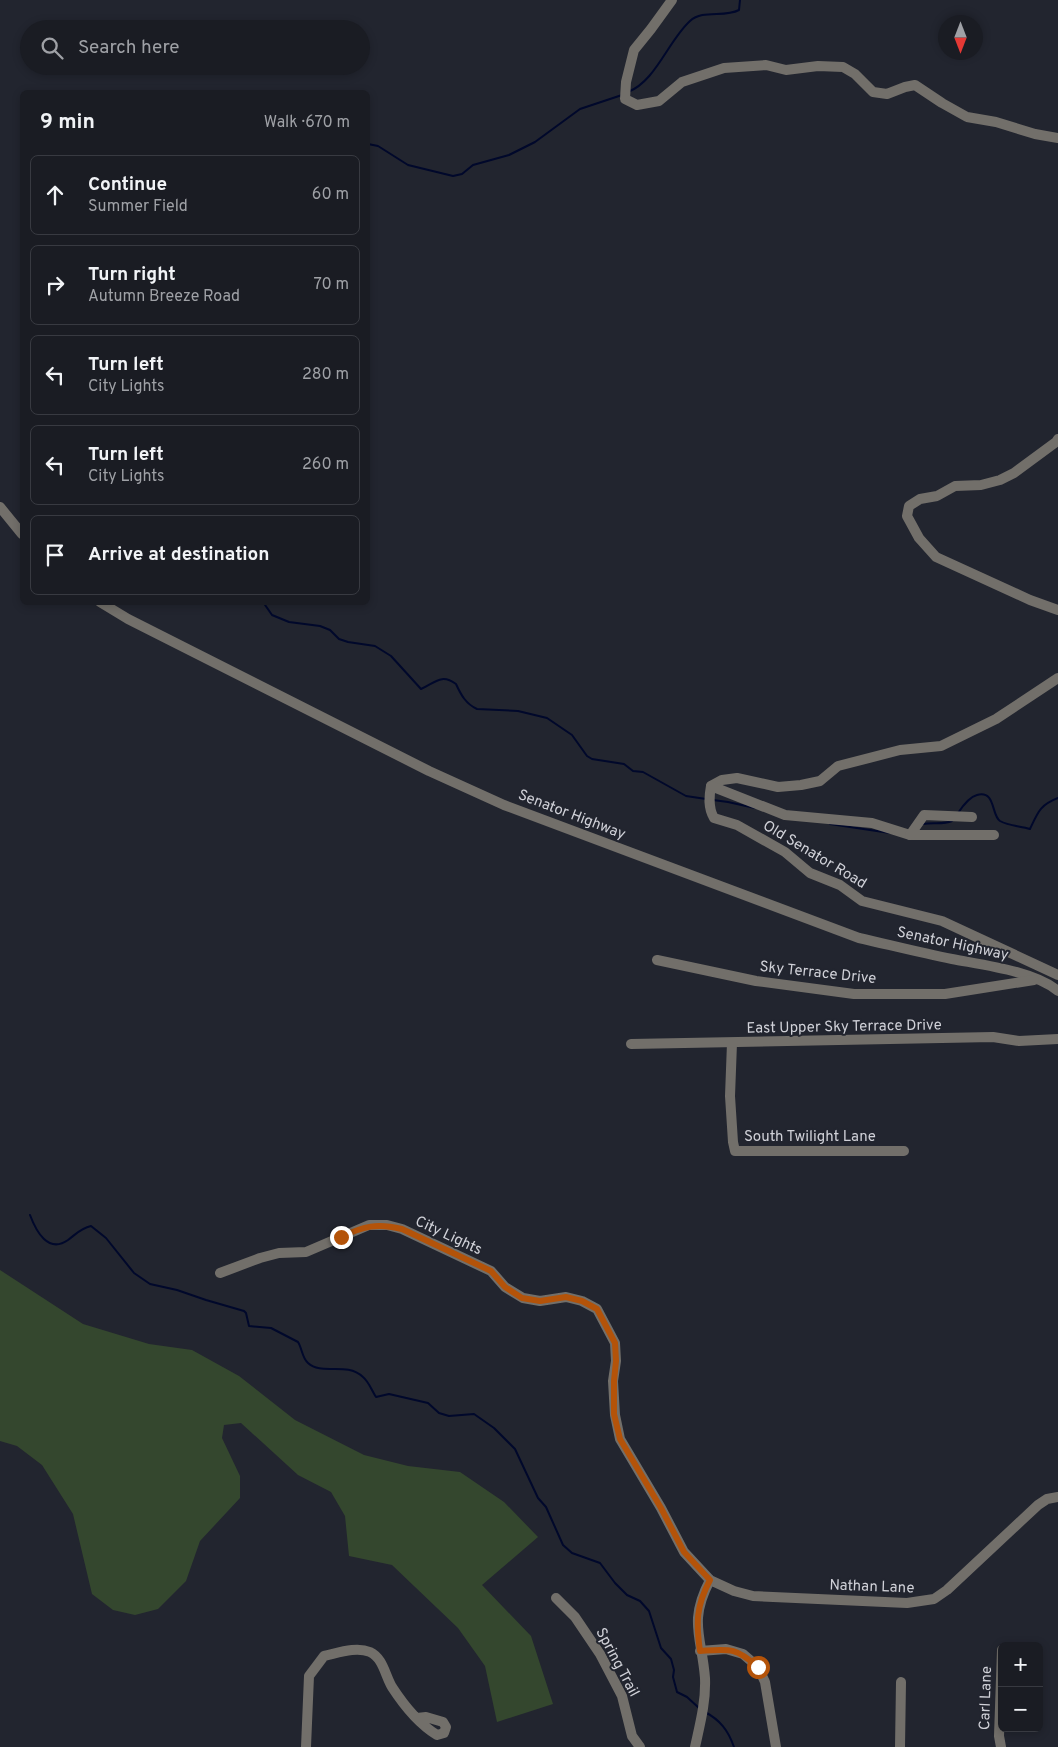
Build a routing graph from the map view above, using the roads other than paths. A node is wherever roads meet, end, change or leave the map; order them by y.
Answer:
1 (672, 0) edge
2 (1058, 138) edge
3 (1058, 439) edge
4 (0, 507) edge
5 (20, 532) edge
6 (105, 605) edge
7 (1058, 610) edge
8 (1058, 678) edge
9 (711, 786) junction
10 (972, 817) dead end
11 (994, 835) dead end
12 (910, 836) junction
13 (657, 960) dead end
14 (1038, 980) junction
15 (1057, 983) edge
16 (1058, 1039) edge
17 (732, 1043) junction
18 (631, 1044) dead end
19 (904, 1151) dead end
20 (220, 1273) dead end
21 (1058, 1496) edge
22 (710, 1580) junction
23 (556, 1598) dead end
24 (700, 1651) junction
25 (901, 1682) dead end
26 (1001, 1687) edge
27 (417, 1718) dead end
28 (306, 1747) edge
29 (640, 1747) edge
30 (695, 1747) edge
31 (776, 1747) edge
32 (900, 1747) edge
33 (1001, 1747) edge

1 - 2 street
3 - 7 street
4 - 5 street
6 - 14 street, Senator Highway
8 - 9 street
9 - 12 street
9 - 15 street, Old Senator Road
10 - 12 street
11 - 12 street
13 - 14 street, Sky Terrace Drive
14 - 15 street, Senator Highway
16 - 17 street, East Upper Sky Terrace Drive
17 - 18 street, East Upper Sky Terrace Drive
17 - 19 street, South Twilight Lane
20 - 22 street, City Lights
21 - 22 street, Nathan Lane
22 - 24 street
23 - 29 street, Spring Trail
24 - 30 street
24 - 31 street
25 - 32 street
26 - 33 street, Carl Lane
27 - 28 street

